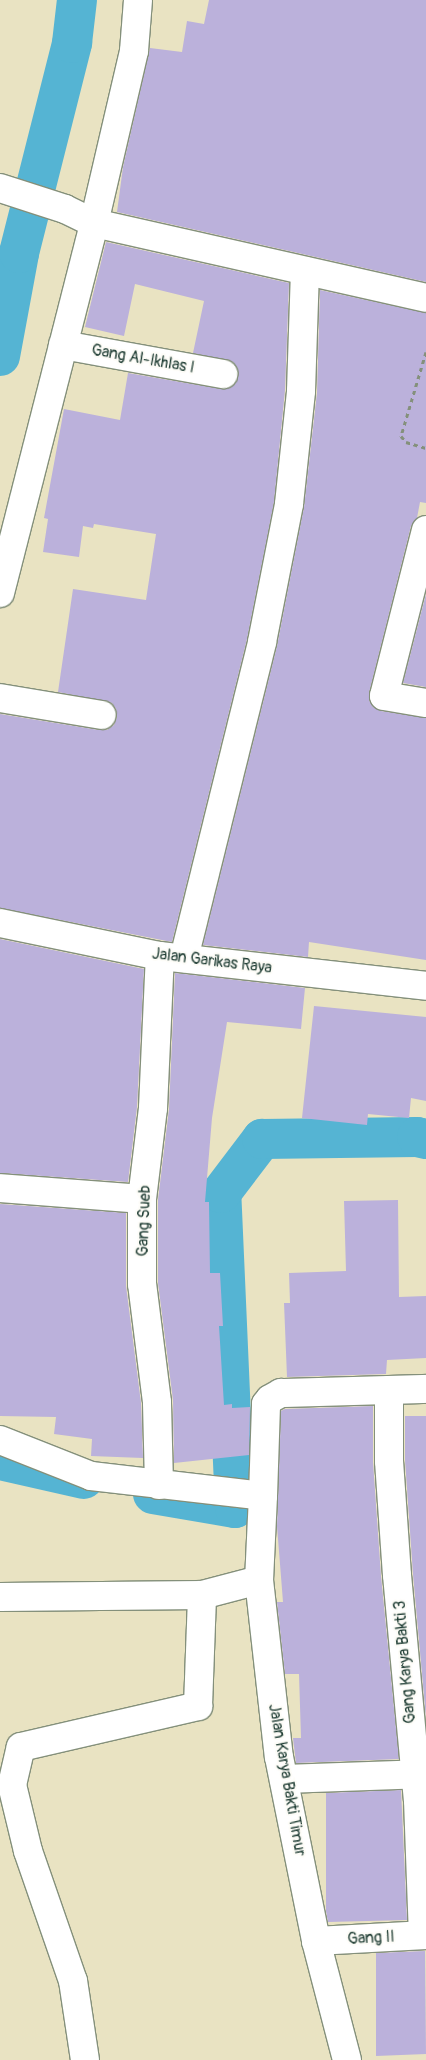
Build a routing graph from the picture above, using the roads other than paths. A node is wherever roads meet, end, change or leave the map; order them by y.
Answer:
1 (138, 0) edge
2 (0, 188) edge
3 (94, 223) junction
4 (305, 271) junction
5 (426, 298) edge
6 (63, 345) junction
7 (223, 374) dead end
8 (426, 530) edge
9 (0, 594) edge
10 (0, 698) edge
11 (426, 703) edge
12 (102, 715) dead end
13 (0, 923) edge
14 (172, 957) junction
15 (426, 986) edge
16 (0, 1188) edge
17 (142, 1199) junction
18 (426, 1389) edge
19 (389, 1390) junction
20 (0, 1440) edge
21 (159, 1486) junction
22 (256, 1495) junction
23 (259, 1580) junction
24 (202, 1595) junction
25 (0, 1597) edge
26 (420, 1774) edge
27 (284, 1779) junction
28 (425, 1935) edge
29 (316, 1941) junction
30 (85, 2060) edge
31 (347, 2060) edge

1 - 3 street
2 - 3 street
3 - 4 street
3 - 6 street
4 - 5 street
4 - 14 street, Gang Sueb
6 - 7 street, Gang Al-Ikhlas I
6 - 9 street
8 - 11 street
10 - 12 street
13 - 14 street, Jalan Garikas Raya
14 - 15 street, Jalan Garikas Raya
14 - 17 street, Gang Sueb
16 - 17 street
17 - 21 street, Gang Sueb
18 - 19 street, Jalan Karya Bakti Timur
19 - 22 street, Jalan Karya Bakti Timur
19 - 26 street, Gang Karya Bakti 3
20 - 21 street
21 - 22 street
22 - 23 street, Jalan Karya Bakti Timur
23 - 24 street
23 - 27 street, Jalan Karya Bakti Timur
24 - 25 street
24 - 30 street
26 - 27 street
26 - 28 street, Gang Karya Bakti 3
27 - 29 street, Jalan Karya Bakti Timur
28 - 29 street, Gang II
29 - 31 street, Jalan Karya Bakti Timur

